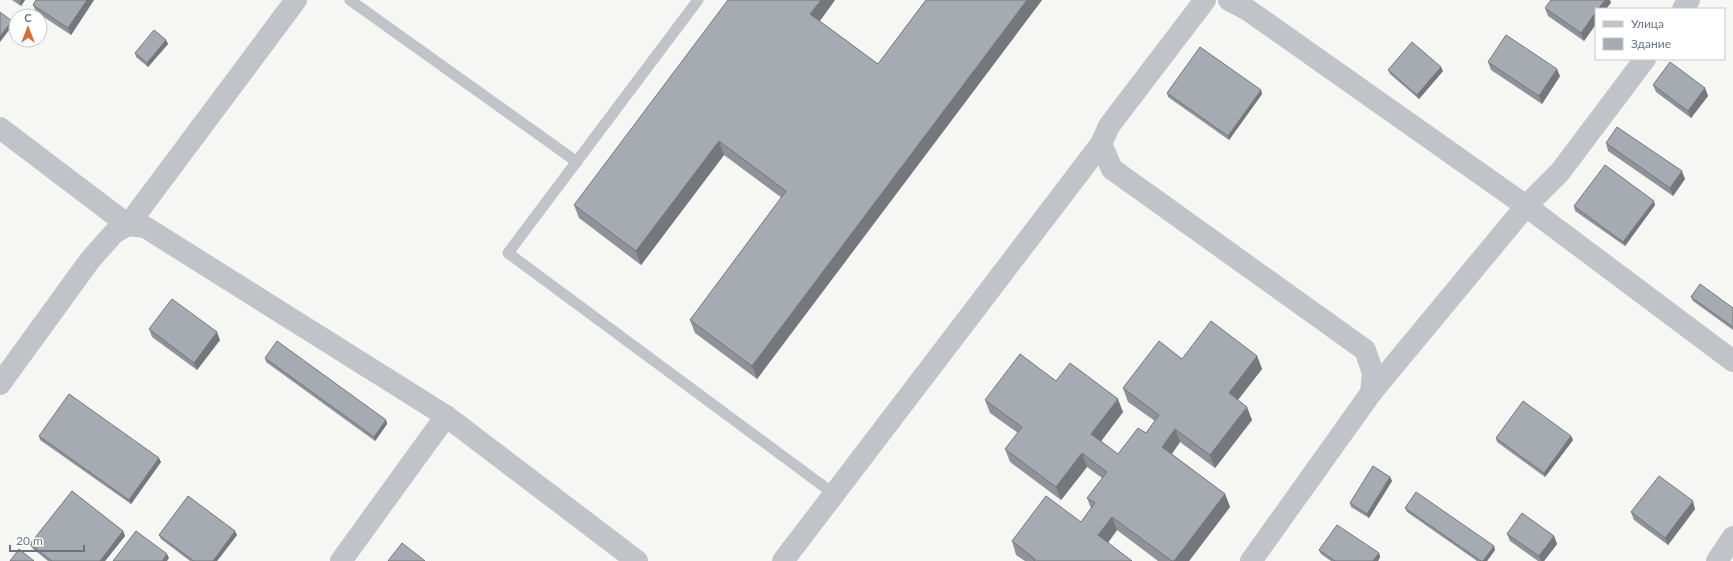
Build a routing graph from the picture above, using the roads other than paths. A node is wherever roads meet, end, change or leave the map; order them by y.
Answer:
1 (296, 0) edge
2 (350, 0) edge
3 (698, 0) edge
4 (1205, 0) edge
5 (1229, 0) edge
6 (1644, 60) edge
7 (0, 128) edge
8 (1101, 144) junction
9 (576, 162) junction
10 (1526, 206) junction
11 (128, 225) junction
12 (1733, 362) edge
13 (0, 384) edge
14 (1371, 394) junction
15 (446, 416) junction
16 (834, 494) junction
17 (1733, 537) edge
18 (341, 561) edge
19 (637, 561) edge
20 (783, 561) edge
21 (1251, 561) edge
22 (1717, 561) edge

1 - 11 street
2 - 9 lane
3 - 9 lane
4 - 8 street
5 - 10 street
6 - 10 street
7 - 11 street
8 - 14 street
8 - 16 street
9 - 16 lane
10 - 12 street
10 - 14 street
11 - 13 street
11 - 15 street
14 - 21 street
15 - 18 street
15 - 19 street
16 - 20 street
17 - 22 street

